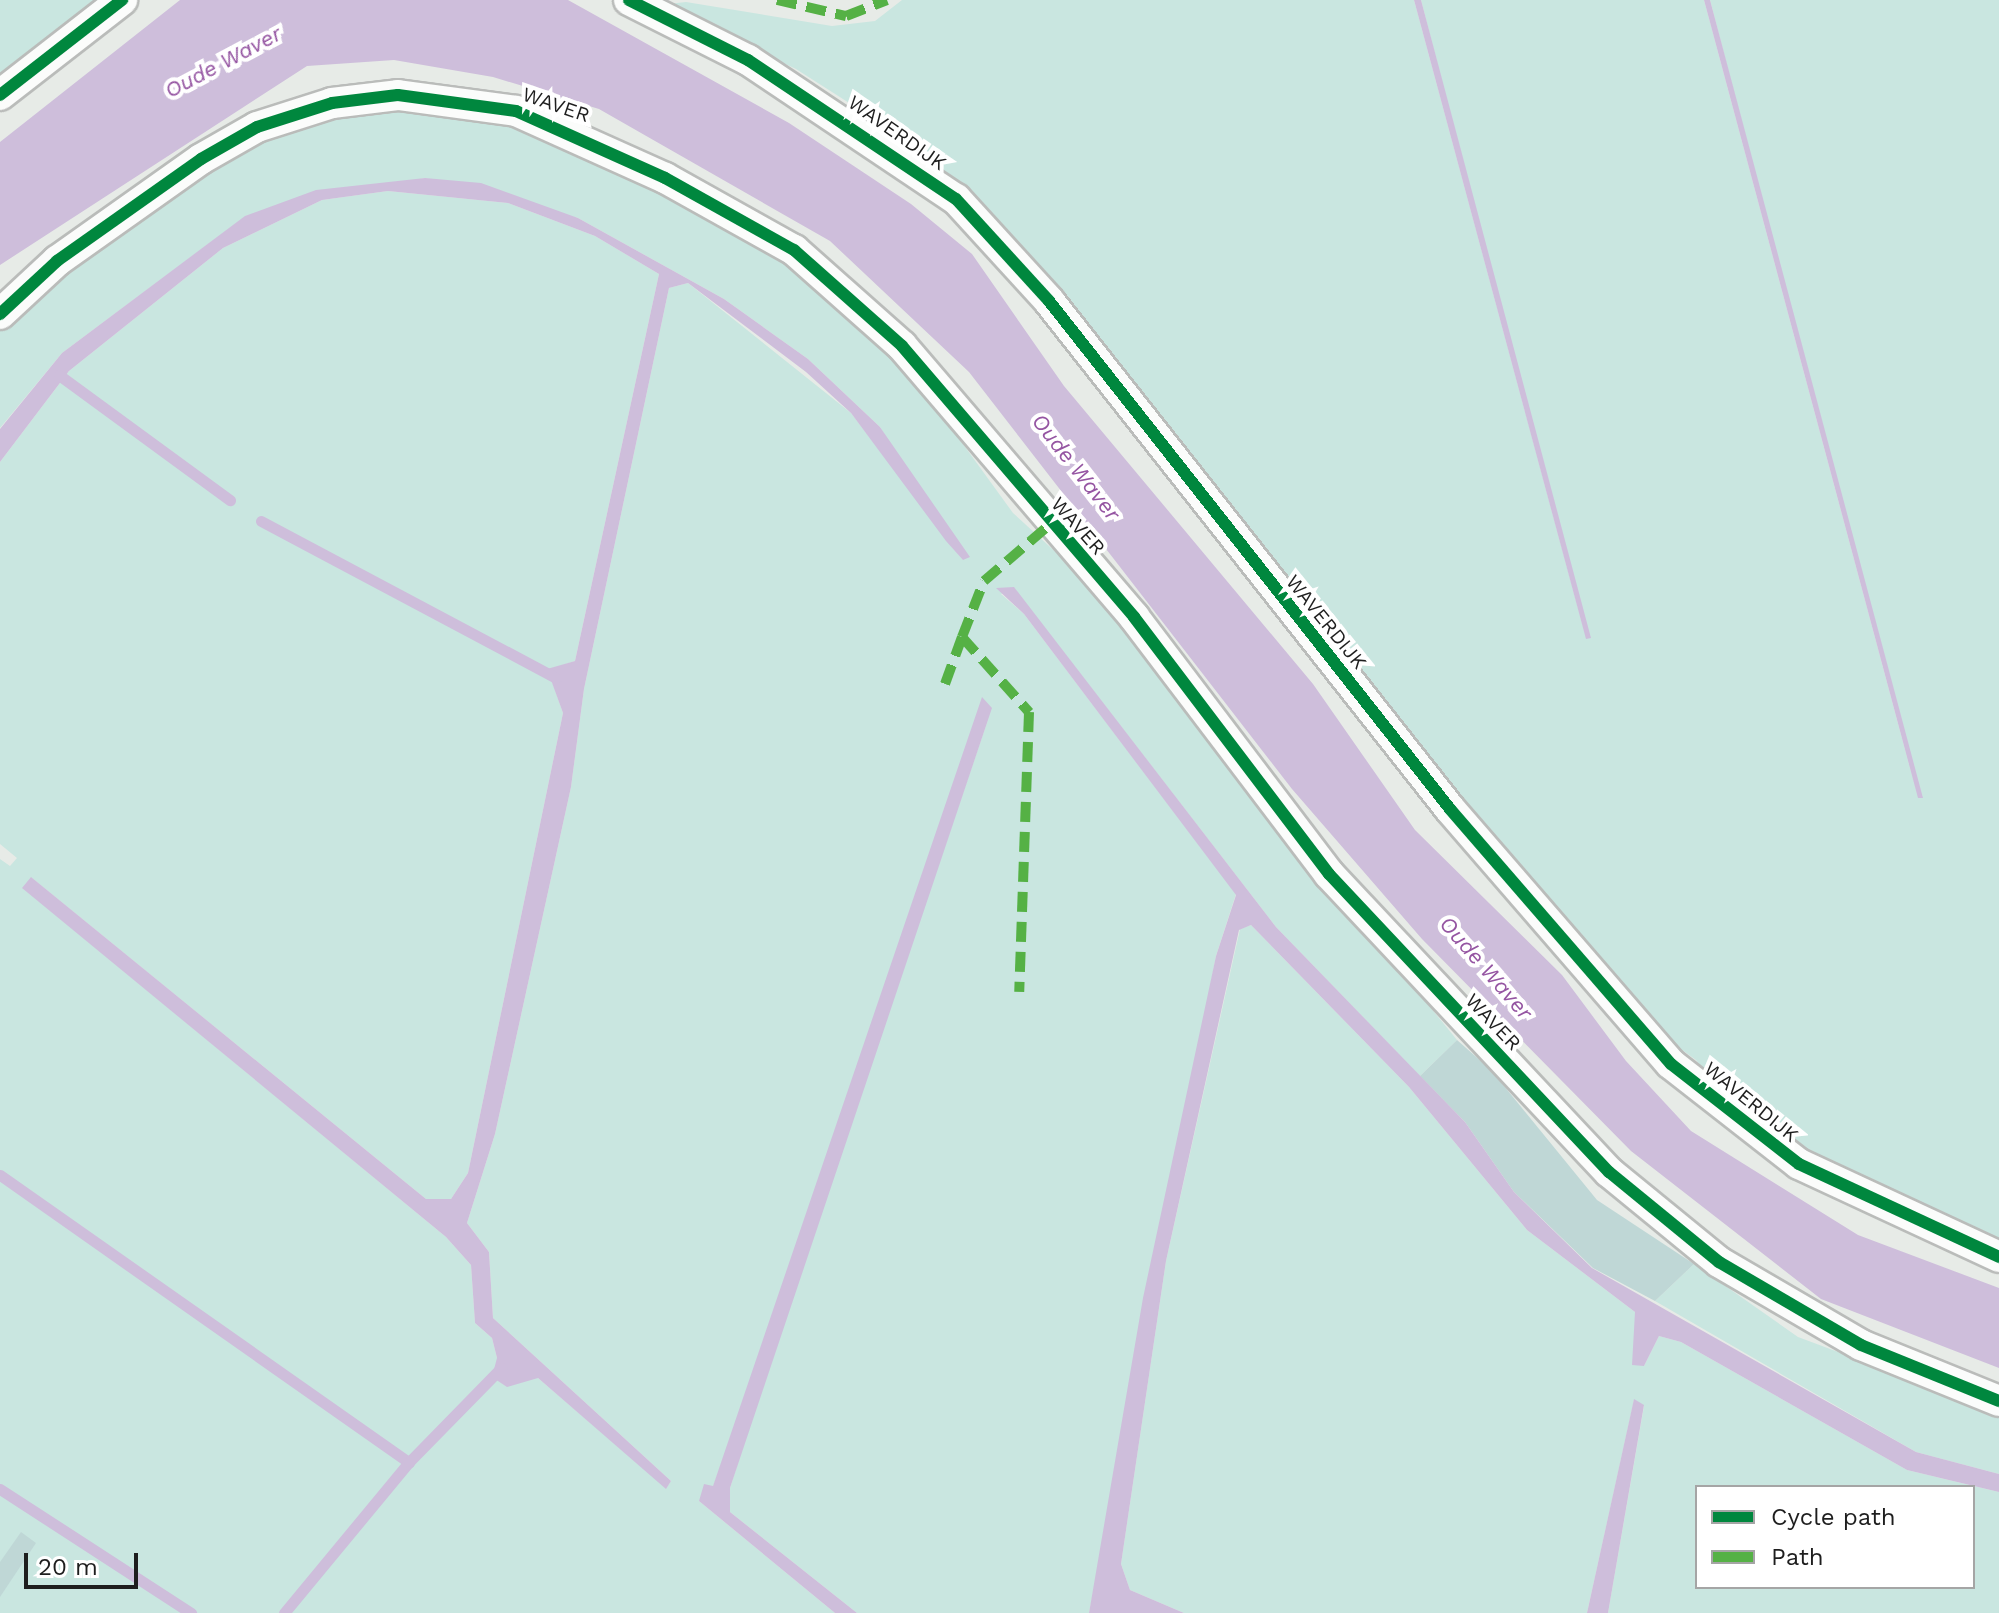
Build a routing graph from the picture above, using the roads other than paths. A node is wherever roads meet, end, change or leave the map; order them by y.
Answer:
1 (122, 0) edge
2 (629, 0) edge
3 (0, 95) edge
4 (0, 314) edge
5 (1999, 1257) edge
6 (1999, 1401) edge

1 - 3 street
2 - 5 street, WAVERDIJK
4 - 6 street, WAVER

